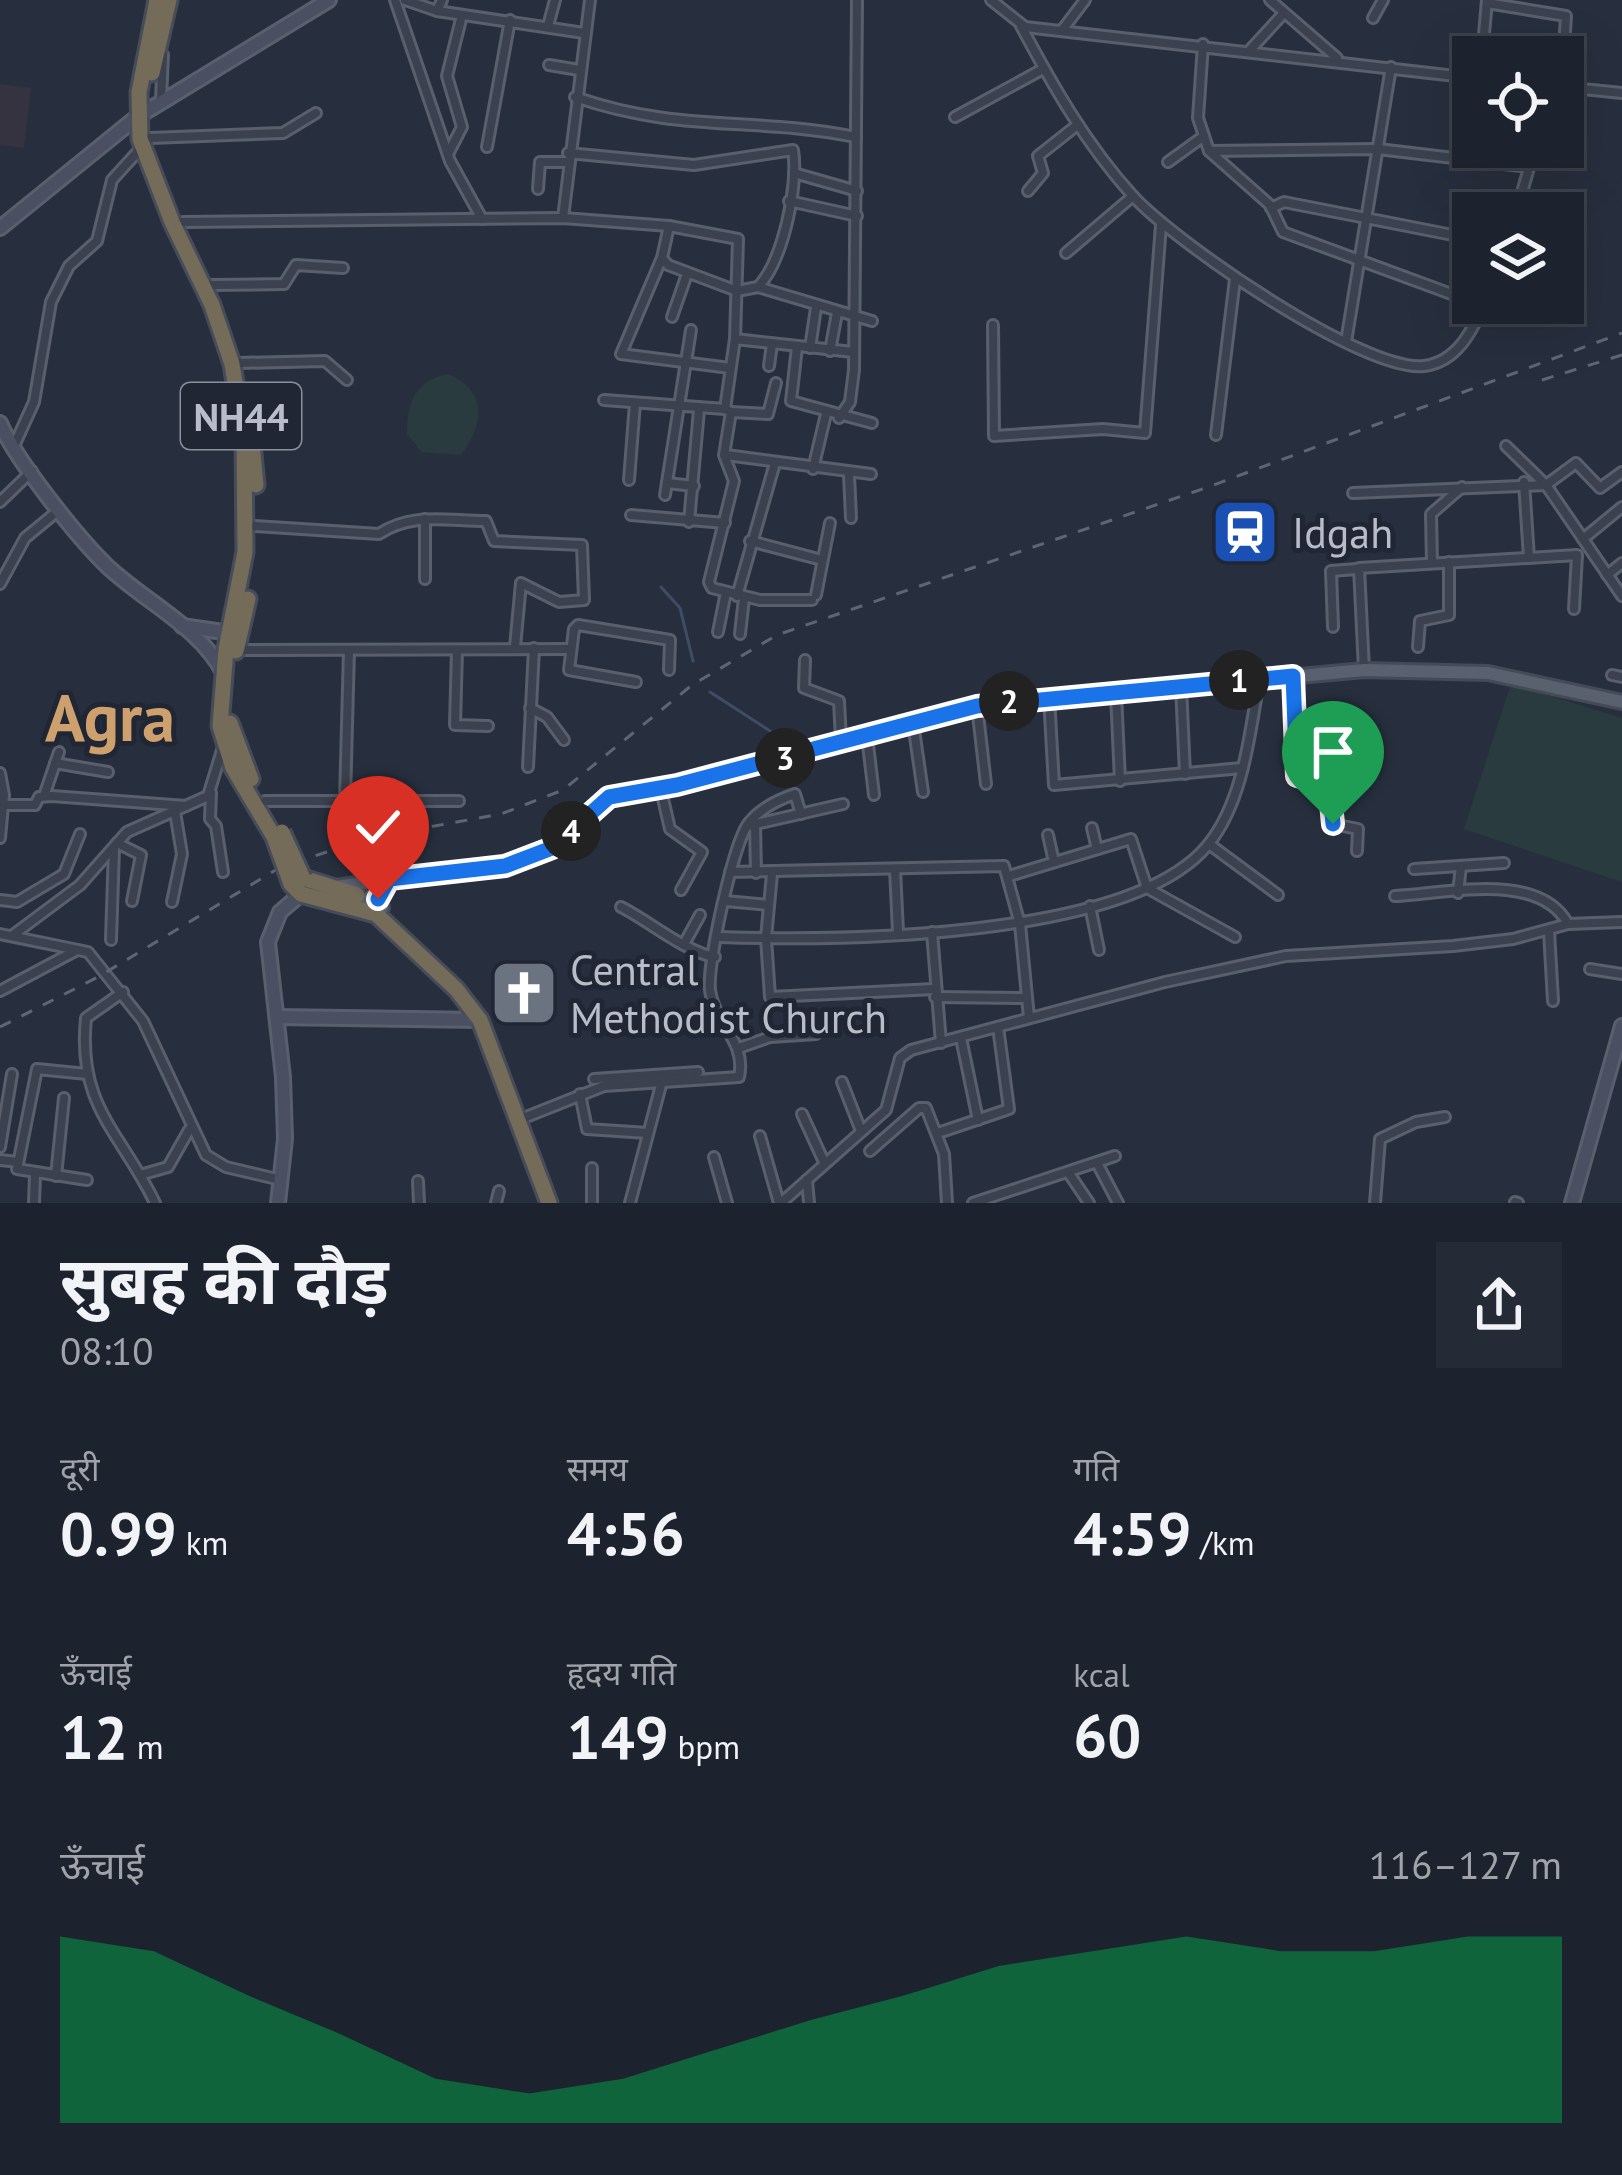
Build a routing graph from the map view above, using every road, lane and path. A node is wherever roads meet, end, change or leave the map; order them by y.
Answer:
1 (158, 0) edge
2 (169, 0) edge
3 (329, 0) edge
4 (395, 0) edge
5 (405, 0) edge
6 (442, 0) edge
7 (554, 0) edge
8 (590, 0) edge
9 (857, 0) edge
10 (991, 0) edge
11 (1085, 0) edge
12 (1270, 0) edge
13 (1383, 0) edge
14 (1487, 2) edge
15 (437, 11) junction
16 (1284, 14) junction
17 (462, 16) junction
18 (1373, 18) dead end
19 (510, 20) junction
20 (548, 26) junction
21 (1021, 26) junction
22 (1062, 30) junction
23 (584, 33) junction
24 (1484, 36) edge
25 (1565, 36) edge
26 (1203, 44) junction
27 (1250, 50) junction
28 (1339, 60) junction
29 (549, 64) dead end
30 (1391, 67) junction
31 (1043, 69) junction
32 (579, 70) junction
33 (1452, 75) edge
34 (1584, 89) edge
35 (1622, 93) edge
36 (575, 97) junction
37 (148, 109) junction
38 (316, 113) dead end
39 (955, 117) dead end
40 (1076, 126) junction
41 (1204, 136) junction
42 (856, 137) junction
43 (146, 142) junction
44 (487, 147) dead end
45 (1378, 149) junction
46 (1209, 151) junction
47 (448, 154) junction
48 (1452, 157) edge
49 (568, 158) junction
50 (1168, 162) dead end
51 (794, 173) junction
52 (538, 189) dead end
53 (857, 191) junction
54 (1028, 191) dead end
55 (1133, 196) junction
56 (789, 201) junction
57 (1271, 208) junction
58 (858, 217) junction
59 (563, 218) junction
60 (1367, 218) junction
61 (482, 220) junction
62 (183, 222) junction
63 (1161, 224) junction
64 (669, 226) junction
65 (0, 228) edge
66 (1452, 235) edge
67 (1066, 253) dead end
68 (662, 258) junction
69 (1360, 259) junction
70 (343, 268) dead end
71 (687, 274) junction
72 (1235, 279) junction
73 (212, 285) junction
74 (758, 287) junction
75 (737, 292) junction
76 (1452, 294) edge
77 (816, 308) junction
78 (837, 314) junction
79 (671, 317) dead end
80 (856, 318) junction
81 (872, 321) dead end
82 (1471, 324) edge
83 (993, 325) dead end
84 (691, 329) dead end
85 (734, 339) junction
86 (1346, 342) junction
87 (772, 344) junction
88 (797, 346) junction
89 (810, 348) junction
90 (830, 351) junction
91 (853, 352) junction
92 (239, 364) junction
93 (685, 364) junction
94 (770, 366) dead end
95 (730, 368) junction
96 (347, 380) dead end
97 (776, 383) dead end
98 (604, 400) dead end
99 (635, 404) junction
100 (680, 407) junction
101 (699, 410) junction
102 (728, 410) junction
103 (826, 413) junction
104 (838, 418) junction
105 (872, 423) dead end
106 (0, 425) edge
107 (1216, 435) dead end
108 (14, 446) junction
109 (1506, 446) dead end
110 (724, 455) junction
111 (775, 463) junction
112 (812, 469) junction
113 (33, 470) junction
114 (1622, 472) edge
115 (871, 474) dead end
116 (849, 475) junction
117 (629, 480) dead end
118 (1525, 482) junction
119 (668, 483) junction
120 (1546, 485) junction
121 (694, 486) junction
122 (1463, 486) junction
123 (1352, 493) dead end
124 (665, 495) dead end
125 (0, 502) edge
126 (1622, 507) edge
127 (60, 509) junction
128 (632, 515) dead end
129 (851, 518) dead end
130 (425, 519) junction
131 (689, 522) junction
132 (725, 523) junction
133 (830, 523) dead end
134 (255, 526) junction
135 (1583, 539) junction
136 (750, 541) junction
137 (1529, 557) junction
138 (822, 560) junction
139 (1449, 562) junction
140 (1432, 563) junction
141 (1622, 563) edge
142 (1358, 569) junction
143 (1607, 575) junction
144 (424, 579) dead end
145 (0, 584) edge
146 (726, 592) junction
147 (1622, 596) edge
148 (740, 597) junction
149 (1574, 609) dead end
150 (181, 626) junction
151 (1333, 627) dead end
152 (718, 632) dead end
153 (740, 634) dead end
154 (231, 644) junction
155 (515, 647) junction
156 (1418, 647) dead end
157 (534, 648) junction
158 (570, 649) junction
159 (349, 650) junction
160 (457, 650) junction
161 (805, 660) dead end
162 (668, 670) dead end
163 (1364, 670) junction
164 (224, 674) junction
165 (1293, 676) junction
166 (1259, 678) junction
167 (636, 682) dead end
168 (1181, 686) junction
169 (1116, 691) junction
170 (1049, 695) junction
171 (1622, 702) edge
172 (977, 706) junction
173 (530, 708) junction
174 (914, 723) junction
175 (488, 726) dead end
176 (867, 736) junction
177 (564, 740) dead end
178 (841, 743) junction
179 (224, 746) junction
180 (58, 752) dead end
181 (55, 763) junction
182 (528, 767) dead end
183 (1242, 769) junction
184 (108, 772) dead end
185 (0, 773) edge
186 (1185, 774) junction
187 (1120, 781) junction
188 (986, 784) dead end
189 (660, 788) junction
190 (211, 792) junction
191 (922, 792) dead end
192 (874, 795) dead end
193 (44, 796) junction
194 (345, 800) junction
195 (265, 801) junction
196 (458, 801) dead end
197 (842, 804) dead end
198 (2, 805) edge
199 (194, 807) junction
200 (175, 812) junction
201 (801, 814) junction
202 (751, 826) junction
203 (1092, 828) dead end
204 (80, 834) dead end
205 (278, 834) junction
206 (1048, 835) dead end
207 (0, 838) edge
208 (1209, 844) junction
209 (116, 845) junction
210 (1097, 849) junction
211 (1357, 851) dead end
212 (1054, 862) junction
213 (1504, 863) dead end
214 (1461, 866) junction
215 (1414, 868) dead end
216 (896, 869) junction
217 (223, 872) dead end
218 (730, 872) junction
219 (756, 873) junction
220 (772, 874) junction
221 (1009, 875) junction
222 (389, 879) junction
223 (298, 886) junction
224 (330, 888) junction
225 (1148, 888) junction
226 (682, 890) dead end
227 (1458, 893) junction
228 (1278, 895) dead end
229 (1395, 896) dead end
230 (0, 900) edge
231 (725, 901) junction
232 (132, 902) dead end
233 (172, 902) dead end
234 (362, 902) junction
235 (769, 905) junction
236 (1090, 906) junction
237 (621, 907) dead end
238 (382, 908) junction
239 (700, 915) dead end
240 (1622, 922) edge
241 (1020, 924) junction
242 (1568, 924) junction
243 (1549, 931) junction
244 (898, 932) junction
245 (932, 932) junction
246 (0, 934) edge
247 (13, 935) junction
248 (719, 937) junction
249 (1234, 937) dead end
250 (766, 938) junction
251 (111, 940) dead end
252 (684, 944) junction
253 (79, 949) junction
254 (1099, 950) dead end
255 (715, 957) junction
256 (1590, 969) dead end
257 (1622, 974) edge
258 (0, 991) edge
259 (123, 992) junction
260 (935, 993) junction
261 (1027, 998) junction
262 (1553, 1001) dead end
263 (278, 1017) junction
264 (1029, 1018) junction
265 (480, 1020) junction
266 (1622, 1026) edge
267 (998, 1027) junction
268 (816, 1034) dead end
269 (961, 1038) junction
270 (941, 1043) junction
271 (739, 1048) junction
272 (698, 1072) dead end
273 (12, 1074) dead end
274 (87, 1074) junction
275 (594, 1079) dead end
276 (640, 1080) junction
277 (842, 1082) dead end
278 (661, 1085) junction
279 (580, 1094) junction
280 (64, 1098) dead end
281 (802, 1114) dead end
282 (526, 1118) junction
283 (1445, 1118) dead end
284 (978, 1120) junction
285 (190, 1129) junction
286 (861, 1131) junction
287 (648, 1133) junction
288 (938, 1133) junction
289 (760, 1136) dead end
290 (0, 1148) edge
291 (870, 1150) dead end
292 (1115, 1156) dead end
293 (714, 1157) dead end
294 (0, 1160) edge
295 (18, 1162) junction
296 (824, 1162) junction
297 (1097, 1162) junction
298 (592, 1168) dead end
299 (1068, 1172) junction
300 (35, 1174) junction
301 (140, 1175) junction
302 (56, 1176) junction
303 (807, 1178) junction
304 (87, 1180) dead end
305 (283, 1180) junction
306 (418, 1180) dead end
307 (499, 1191) dead end
308 (34, 1203) edge
309 (155, 1203) edge
310 (278, 1203) edge
311 (419, 1203) edge
312 (496, 1203) edge
313 (549, 1203) edge
314 (559, 1203) edge
315 (592, 1203) edge
316 (630, 1203) edge
317 (727, 1203) edge
318 (780, 1203) edge
319 (809, 1203) edge
320 (947, 1203) edge
321 (973, 1203) edge
322 (1089, 1203) edge
323 (1118, 1203) edge
324 (1375, 1203) edge
325 (1572, 1203) edge

1 - 37 highway, NH44
2 - 37 highway, NH44
3 - 37 street
4 - 47 street
5 - 15 street
6 - 15 street
7 - 20 street
8 - 23 street
9 - 42 street
10 - 21 street
11 - 22 street
12 - 16 street
13 - 18 street
14 - 24 street
14 - 25 street
15 - 17 street
16 - 27 street
16 - 28 street
17 - 19 street
17 - 47 street
19 - 20 street
19 - 44 street
20 - 23 street
21 - 22 street
21 - 31 street
22 - 26 street
23 - 32 street
26 - 27 street
26 - 41 street
27 - 28 street
28 - 30 street
29 - 32 street
30 - 33 street
30 - 45 street
31 - 39 street
31 - 40 street
32 - 36 street
34 - 35 street
36 - 42 street
36 - 49 street
37 - 43 highway, NH44
37 - 65 street
38 - 43 street
40 - 54 street
40 - 55 street
41 - 46 street
41 - 50 street
42 - 53 street
43 - 62 highway, NH44
43 - 108 street
43 - 154 highway, NH44
45 - 46 street
45 - 48 street
45 - 60 street
46 - 57 street
47 - 61 street
49 - 51 street
49 - 52 street
49 - 59 street
51 - 53 street
51 - 56 street
53 - 58 street
55 - 63 street
55 - 67 street
56 - 58 street
56 - 74 street
57 - 60 street
57 - 69 street
58 - 80 street
59 - 61 street
59 - 64 street
60 - 66 street
60 - 69 street
61 - 62 street
62 - 73 highway, NH44
63 - 72 street
63 - 83 street
64 - 68 street
64 - 75 street
68 - 71 street
68 - 93 street
69 - 76 street
69 - 86 street
70 - 73 street
71 - 75 street
71 - 79 street
72 - 86 street
72 - 107 street
73 - 92 highway, NH44
74 - 75 street
74 - 77 street
75 - 85 street
77 - 78 street
77 - 89 street
78 - 80 street
78 - 90 street
80 - 81 street
80 - 91 street
82 - 86 street
84 - 93 street
85 - 87 street
85 - 95 street
87 - 88 street
87 - 94 street
88 - 89 street
88 - 103 street
89 - 90 street
90 - 91 street
91 - 104 street
92 - 96 street
92 - 134 highway, NH44
93 - 95 street
93 - 100 street
95 - 102 street
97 - 102 street
98 - 99 street
99 - 100 street
99 - 117 street
100 - 101 street
100 - 119 street
101 - 102 street
101 - 121 street
102 - 110 street
103 - 104 street
103 - 112 street
104 - 105 street
106 - 108 street
108 - 113 street
109 - 120 street
110 - 111 street
110 - 132 street
111 - 112 street
111 - 136 street
112 - 116 street
113 - 125 street
113 - 127 street
114 - 120 street
115 - 116 street
116 - 129 street
118 - 120 street
118 - 122 street
118 - 137 street
119 - 121 street
119 - 124 street
120 - 135 street
121 - 131 street
122 - 123 street
122 - 140 street
126 - 135 street
127 - 145 street
127 - 150 street
128 - 131 street
130 - 134 street
130 - 144 street
130 - 155 street
131 - 132 street
132 - 146 street
133 - 138 street
134 - 154 highway, NH44
135 - 143 street
136 - 138 street
136 - 148 street
137 - 139 street
137 - 149 street
138 - 148 street
139 - 140 street
139 - 156 street
140 - 142 street
141 - 143 street
142 - 151 street
142 - 163 street
143 - 147 street
146 - 148 street
146 - 152 street
148 - 153 street
150 - 154 street
150 - 164 street
154 - 159 street
154 - 164 highway, NH44
154 - 195 highway, NH44
155 - 157 street
155 - 160 street
157 - 158 street
157 - 173 street
158 - 162 street
158 - 167 street
159 - 160 street
159 - 194 street
160 - 175 street
161 - 178 street
163 - 165 main road
163 - 171 main road
164 - 179 highway, NH44
165 - 166 main road
165 - 211 street
166 - 168 main road
166 - 183 street
168 - 169 main road
168 - 186 street
169 - 170 main road
169 - 187 street
170 - 172 main road
170 - 187 street
172 - 174 main road
172 - 188 street
173 - 177 street
173 - 182 street
174 - 176 main road
174 - 191 street
176 - 178 main road
176 - 192 street
178 - 189 main road
179 - 190 street
179 - 205 highway, NH44
180 - 181 street
181 - 184 street
181 - 193 street
183 - 186 street
183 - 208 street
185 - 198 street
186 - 187 street
189 - 222 main road
189 - 226 street
190 - 199 street
190 - 217 street
193 - 198 street
193 - 199 street
194 - 195 street
194 - 196 street
195 - 205 highway, NH44
197 - 201 street
198 - 207 street
199 - 200 street
200 - 209 street
200 - 233 street
201 - 202 street
201 - 202 street
202 - 218 street
202 - 219 street
203 - 210 street
204 - 230 street
205 - 223 highway, NH44, bridge
206 - 212 street
208 - 225 street
208 - 228 street
209 - 232 street
209 - 247 street
209 - 251 street
210 - 212 street
210 - 225 street
212 - 221 street
213 - 214 street
214 - 215 street
214 - 227 street
216 - 220 street
216 - 221 street
216 - 244 street
218 - 219 street
218 - 231 street
219 - 220 street
220 - 235 street
221 - 241 street
222 - 224 main road
222 - 234 main road
222 - 238 main road
223 - 224 highway
223 - 234 highway
223 - 263 street
224 - 234 highway
225 - 236 street
225 - 249 street
227 - 229 street
227 - 242 street
231 - 235 street
231 - 248 street
234 - 238 highway
234 - 265 highway
235 - 250 street
236 - 241 street
236 - 254 street
237 - 252 street
238 - 282 highway
239 - 252 street
240 - 242 street
241 - 245 street
241 - 261 street
242 - 243 street
243 - 262 street
243 - 264 street
244 - 245 street
244 - 250 street
245 - 260 street
246 - 247 street
247 - 253 street
248 - 250 street
248 - 255 street
250 - 260 street
252 - 255 street
253 - 258 street
253 - 259 street
255 - 271 street
256 - 257 street
259 - 274 street
259 - 285 street
260 - 261 street
260 - 270 street
261 - 264 street
263 - 265 street
263 - 305 street
264 - 267 street
265 - 313 highway
266 - 325 street
267 - 269 street
267 - 284 street
268 - 271 street
269 - 270 street
269 - 284 street
270 - 286 street
271 - 278 street
272 - 276 street
273 - 290 street
274 - 295 street
274 - 301 street
275 - 276 street
276 - 278 street
276 - 279 street
277 - 286 street
278 - 287 street
279 - 282 street
279 - 287 street
280 - 302 street
281 - 296 street
282 - 314 highway
283 - 324 street
284 - 288 street
285 - 301 street
285 - 305 street
286 - 296 street
287 - 316 street
288 - 291 street
288 - 320 street
289 - 318 street
292 - 297 street
293 - 317 street
294 - 295 street
295 - 300 street
296 - 303 street
297 - 299 street
297 - 323 street
298 - 315 street
299 - 321 street
299 - 322 street
300 - 302 street
300 - 308 street
301 - 309 street
302 - 304 street
303 - 318 street
303 - 319 street
305 - 310 street
306 - 311 street
307 - 312 street

